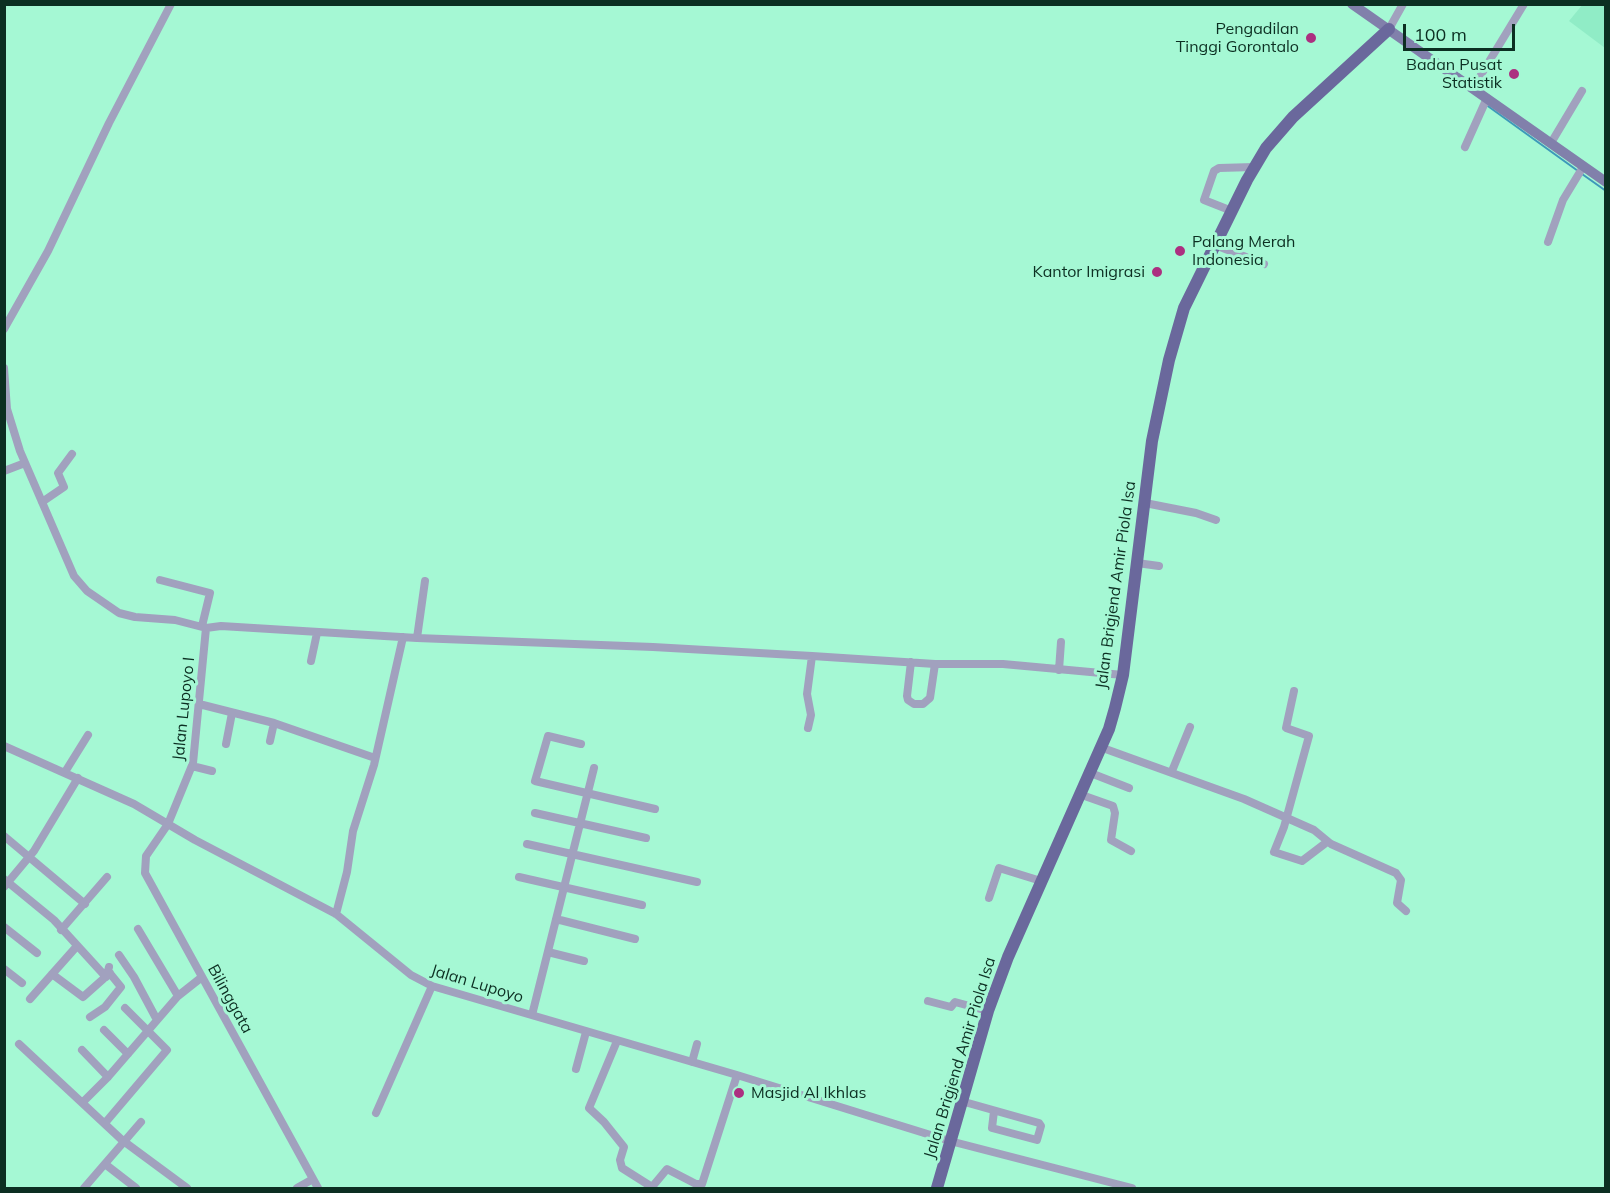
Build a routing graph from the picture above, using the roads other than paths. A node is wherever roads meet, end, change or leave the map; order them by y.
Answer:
1 (171, 4) edge
2 (1352, 4) edge
3 (1403, 4) edge
4 (1524, 4) edge
5 (1389, 29) junction
6 (1473, 88) junction
7 (1582, 91) dead end
8 (1485, 102) junction
9 (1551, 143) junction
10 (1464, 147) dead end
11 (1254, 167) junction
12 (1581, 171) junction
13 (1605, 182) edge
14 (1232, 211) junction
15 (1548, 242) dead end
16 (1215, 245) junction
17 (1264, 264) dead end
18 (4, 329) edge
19 (4, 368) edge
20 (72, 454) dead end
21 (25, 463) junction
22 (4, 471) edge
23 (42, 502) junction
24 (1145, 503) junction
25 (1216, 520) dead end
26 (1137, 563) junction
27 (1159, 566) dead end
28 (160, 580) dead end
29 (425, 580) dead end
30 (204, 627) junction
31 (317, 633) junction
32 (403, 637) junction
33 (417, 638) junction
34 (1061, 642) dead end
35 (812, 656) junction
36 (311, 661) dead end
37 (911, 662) junction
38 (935, 664) junction
39 (1059, 669) junction
40 (1123, 675) junction
41 (1294, 691) dead end
42 (199, 704) junction
43 (232, 713) junction
44 (274, 723) junction
45 (1190, 727) dead end
46 (808, 728) dead end
47 (88, 735) dead end
48 (270, 741) dead end
49 (226, 744) dead end
50 (581, 744) dead end
51 (4, 746) edge
52 (1100, 747) junction
53 (375, 758) junction
54 (192, 766) junction
55 (594, 768) dead end
56 (212, 771) dead end
57 (1172, 771) junction
58 (65, 772) junction
59 (1088, 772) junction
60 (78, 778) junction
61 (1129, 788) dead end
62 (588, 794) junction
63 (1079, 794) junction
64 (655, 809) dead end
65 (536, 813) dead end
66 (1284, 818) junction
67 (581, 823) junction
68 (168, 824) junction
69 (4, 836) edge
70 (646, 838) dead end
71 (1328, 842) junction
72 (527, 844) dead end
73 (1131, 851) dead end
74 (573, 855) junction
75 (29, 857) junction
76 (107, 877) dead end
77 (519, 877) dead end
78 (1041, 881) junction
79 (697, 882) dead end
80 (6, 883) edge
81 (564, 887) junction
82 (989, 898) dead end
83 (85, 904) junction
84 (642, 905) dead end
85 (1406, 911) dead end
86 (336, 914) junction
87 (556, 919) junction
88 (4, 927) edge
89 (138, 929) dead end
90 (61, 930) junction
91 (635, 939) dead end
92 (77, 946) junction
93 (548, 952) junction
94 (37, 953) dead end
95 (118, 954) dead end
96 (584, 961) dead end
97 (5, 969) edge
98 (108, 972) junction
99 (52, 974) junction
100 (200, 978) junction
101 (22, 983) dead end
102 (432, 986) junction
103 (178, 996) junction
104 (30, 999) dead end
105 (928, 1001) dead end
106 (125, 1008) dead end
107 (988, 1011) junction
108 (532, 1015) junction
109 (90, 1017) dead end
110 (157, 1020) junction
111 (104, 1030) dead end
112 (148, 1030) junction
113 (586, 1032) junction
114 (617, 1041) junction
115 (19, 1044) dead end
116 (698, 1044) dead end
117 (82, 1050) dead end
118 (128, 1054) junction
119 (692, 1062) junction
120 (576, 1069) dead end
121 (737, 1075) junction
122 (108, 1077) junction
123 (961, 1101) junction
124 (83, 1102) junction
125 (994, 1111) junction
126 (376, 1113) dead end
127 (141, 1122) dead end
128 (105, 1123) junction
129 (950, 1141) junction
130 (125, 1142) junction
131 (105, 1164) junction
132 (309, 1181) junction
133 (1122, 1187) edge
134 (86, 1188) edge
135 (136, 1188) edge
136 (187, 1188) edge
137 (297, 1188) edge
138 (318, 1188) edge
139 (937, 1188) edge
140 (1132, 1188) edge

1 - 18 street
2 - 5 street
3 - 5 street
4 - 6 street
5 - 6 street
5 - 11 main road, Jalan Brigjend Amir Piola Isa
6 - 8 street
7 - 9 street
8 - 9 street
8 - 10 street
9 - 12 street
11 - 14 main road, Jalan Brigjend Amir Piola Isa
11 - 14 street
12 - 13 street
12 - 15 street
14 - 16 main road, Jalan Brigjend Amir Piola Isa
16 - 17 street
16 - 24 main road, Jalan Brigjend Amir Piola Isa
19 - 21 street
20 - 23 street
21 - 22 street
21 - 23 street
23 - 30 street
24 - 25 street
24 - 26 main road, Jalan Brigjend Amir Piola Isa
26 - 27 street
26 - 40 main road, Jalan Brigjend Amir Piola Isa
28 - 30 street, Jalan Lupoyo I
29 - 33 street
30 - 31 street
30 - 42 street, Jalan Lupoyo I
31 - 32 street
31 - 36 street
32 - 33 street
32 - 53 street
33 - 35 street
34 - 39 street
35 - 37 street
35 - 46 street
37 - 38 street
37 - 38 street
38 - 39 street
39 - 40 street
40 - 52 main road, Jalan Brigjend Amir Piola Isa
41 - 66 street
42 - 43 street
42 - 54 street, Jalan Lupoyo I
43 - 44 street
43 - 49 street
44 - 48 street
44 - 53 street
45 - 57 street
47 - 58 street
50 - 62 street
51 - 58 street, Jalan Lupoyo
52 - 57 street
52 - 59 main road, Jalan Brigjend Amir Piola Isa
53 - 86 street
54 - 56 street
54 - 68 street, Jalan Lupoyo I
55 - 62 street
57 - 66 street
58 - 60 street, Jalan Lupoyo
59 - 61 street
59 - 63 main road, Jalan Brigjend Amir Piola Isa
60 - 68 street, Jalan Lupoyo
60 - 75 street
62 - 64 street
62 - 67 street
63 - 73 street
63 - 78 main road, Jalan Brigjend Amir Piola Isa
65 - 67 street
66 - 71 street
66 - 71 street
67 - 70 street
67 - 74 street
68 - 86 street, Jalan Lupoyo
68 - 100 street, Bilinggata
69 - 75 street
71 - 85 street
72 - 74 street
74 - 79 street
74 - 81 street
75 - 80 street
75 - 83 street
76 - 83 street
77 - 81 street
78 - 82 street
78 - 107 main road, Jalan Brigjend Amir Piola Isa
80 - 90 street
81 - 84 street
81 - 87 street
83 - 90 street
86 - 102 street, Jalan Lupoyo
87 - 91 street
87 - 93 street
88 - 94 street
89 - 103 street
90 - 92 street
92 - 98 street
92 - 99 street
93 - 96 street
93 - 108 street
95 - 110 street
97 - 101 street
98 - 99 street
98 - 109 street
99 - 104 street
100 - 103 street
100 - 132 street, Bilinggata
102 - 108 street, Jalan Lupoyo
102 - 126 street
103 - 110 street
105 - 107 street
106 - 112 street
107 - 123 main road, Jalan Brigjend Amir Piola Isa
108 - 113 street, Jalan Lupoyo
110 - 112 street
111 - 118 street
112 - 118 street
112 - 128 street
113 - 114 street, Jalan Lupoyo
113 - 120 street
114 - 119 street, Jalan Lupoyo
114 - 121 street
115 - 124 street
116 - 119 street
117 - 122 street
118 - 122 street
119 - 121 street, Jalan Lupoyo
121 - 129 street, Jalan Lupoyo
122 - 124 street
123 - 125 street
123 - 129 main road, Jalan Brigjend Amir Piola Isa
124 - 128 street
125 - 125 street
127 - 130 street
128 - 130 street
129 - 133 street, Jalan Lupoyo
129 - 139 main road, Jalan Brigjend Amir Piola Isa
130 - 131 street
130 - 136 street
131 - 134 street
131 - 135 street
132 - 137 street
132 - 138 street, Bilinggata
133 - 140 street, Jalan Lupoyo

